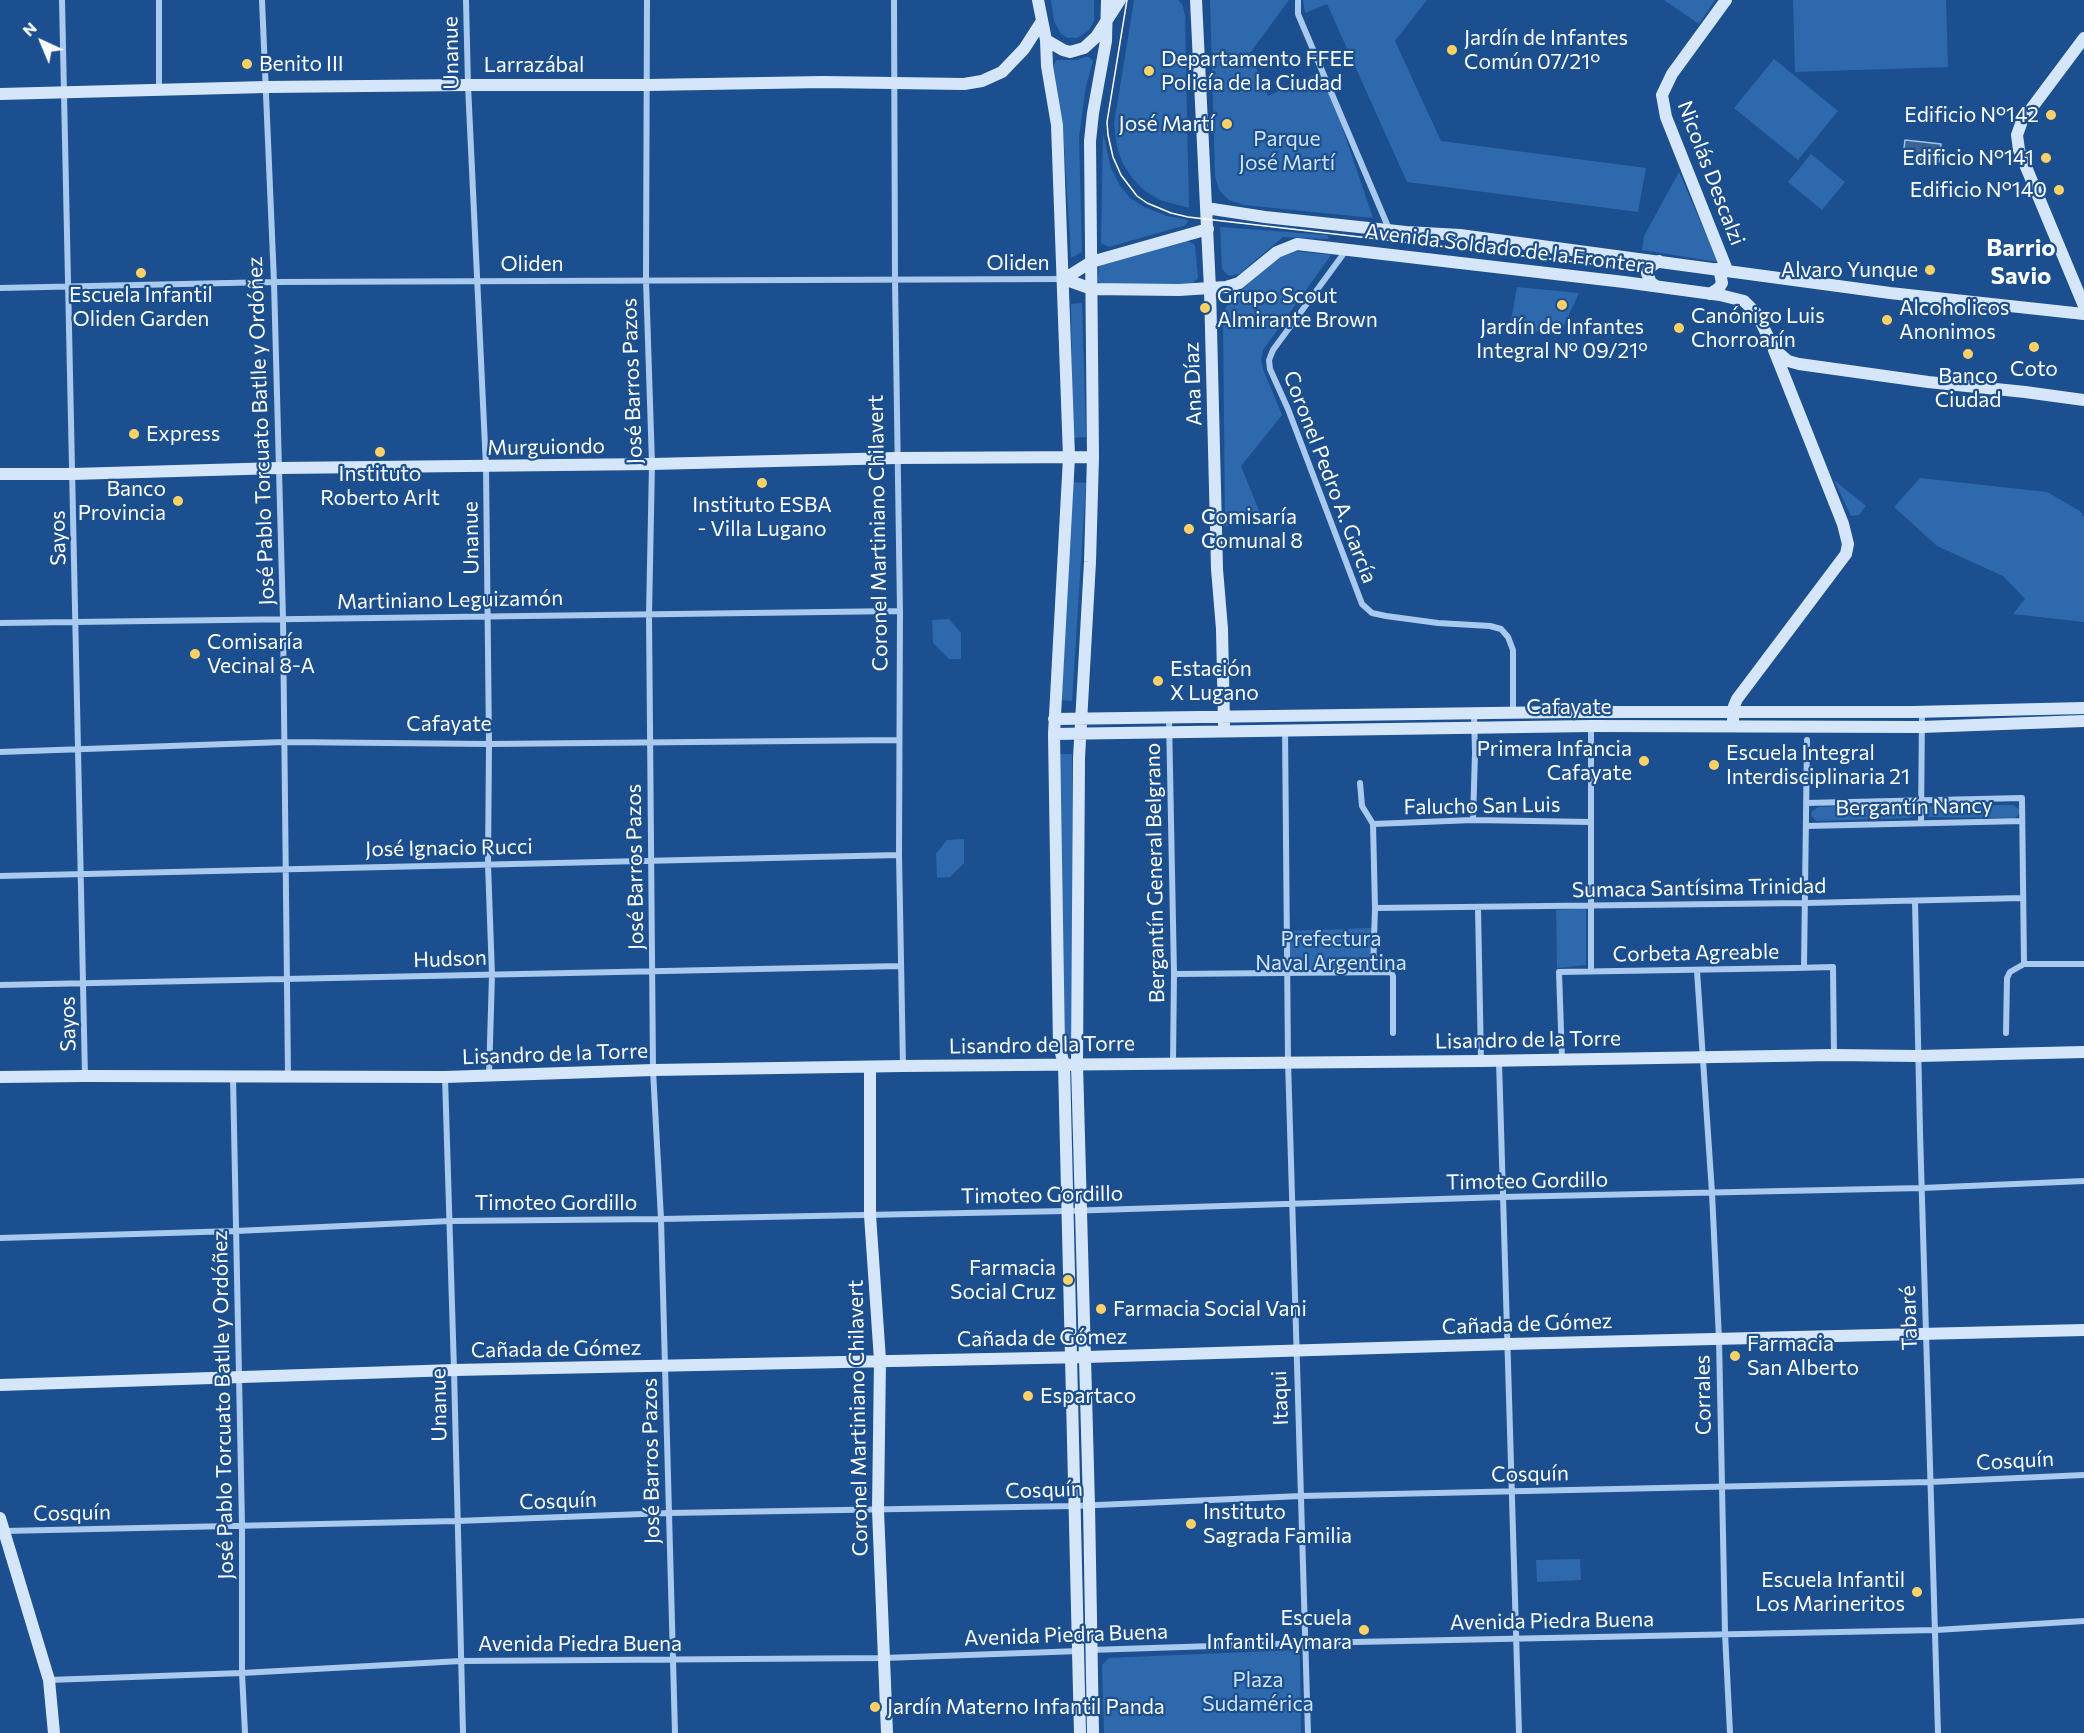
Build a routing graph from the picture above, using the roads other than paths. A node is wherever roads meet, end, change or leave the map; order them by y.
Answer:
1 (62, 0) edge
2 (159, 0) edge
3 (262, 0) edge
4 (466, 0) edge
5 (647, 0) edge
6 (894, 0) edge
7 (1038, 0) edge
8 (1107, 0) edge
9 (1120, 0) edge
10 (1196, 0) edge
11 (1298, 0) edge
12 (1726, 0) edge
13 (1108, 19) junction
14 (1042, 21) junction
15 (2084, 38) edge
16 (1046, 40) junction
17 (895, 84) junction
18 (468, 85) junction
19 (647, 85) junction
20 (266, 87) junction
21 (159, 90) junction
22 (63, 93) junction
23 (0, 94) edge
24 (1206, 208) junction
25 (1341, 225) junction
26 (1208, 228) junction
27 (1389, 230) junction
28 (1342, 249) junction
29 (1659, 261) junction
30 (1091, 262) junction
31 (1722, 270) junction
32 (1064, 279) junction
33 (646, 280) junction
34 (895, 280) junction
35 (478, 281) junction
36 (274, 282) junction
37 (69, 286) junction
38 (1656, 286) junction
39 (0, 288) edge
40 (1092, 288) junction
41 (1210, 289) junction
42 (1710, 294) junction
43 (2084, 306) edge
44 (2084, 314) edge
45 (1774, 349) junction
46 (2084, 400) edge
47 (1069, 457) junction
48 (1093, 457) junction
49 (897, 458) junction
50 (652, 464) junction
51 (486, 467) junction
52 (279, 468) junction
53 (0, 474) edge
54 (73, 474) junction
55 (900, 611) junction
56 (649, 615) junction
57 (488, 616) junction
58 (283, 619) junction
59 (76, 622) junction
60 (0, 623) edge
61 (2084, 708) edge
62 (1922, 711) junction
63 (1733, 712) junction
64 (1513, 713) junction
65 (1474, 714) junction
66 (1224, 716) junction
67 (1285, 716) junction
68 (1169, 718) junction
69 (1054, 719) junction
70 (1080, 719) junction
71 (2084, 721) edge
72 (1591, 726) junction
73 (1733, 727) junction
74 (1921, 727) junction
75 (1474, 728) junction
76 (1512, 728) junction
77 (1285, 730) junction
78 (1225, 731) junction
79 (1169, 732) junction
80 (1079, 733) junction
81 (1054, 734) junction
82 (899, 740) junction
83 (1807, 740) dead end
84 (284, 742) junction
85 (651, 742) junction
86 (489, 744) junction
87 (78, 751) junction
88 (0, 752) edge
89 (1360, 783) dead end
90 (1922, 800) junction
91 (1806, 803) junction
92 (1473, 820) junction
93 (1591, 822) junction
94 (1921, 822) junction
95 (2022, 822) junction
96 (1373, 824) junction
97 (1806, 826) junction
98 (899, 855) junction
99 (651, 860) junction
100 (488, 864) junction
101 (288, 868) junction
102 (81, 874) junction
103 (0, 876) edge
104 (2023, 898) junction
105 (1916, 901) junction
106 (1806, 903) junction
107 (1591, 904) junction
108 (1375, 908) junction
109 (1478, 908) junction
110 (2024, 964) junction
111 (2084, 964) edge
112 (901, 966) junction
113 (1804, 968) junction
114 (1697, 970) junction
115 (1373, 971) junction
116 (1591, 971) junction
117 (653, 973) junction
118 (1174, 974) junction
119 (1288, 974) junction
120 (492, 975) junction
121 (289, 980) junction
122 (83, 983) junction
123 (0, 985) edge
124 (1393, 1033) dead end
125 (2006, 1033) dead end
126 (2084, 1052) edge
127 (1834, 1054) junction
128 (1701, 1056) junction
129 (1918, 1056) junction
130 (1562, 1059) junction
131 (1288, 1061) junction
132 (1480, 1061) junction
133 (1499, 1061) junction
134 (1173, 1063) junction
135 (1064, 1064) junction
136 (1077, 1064) junction
137 (903, 1066) junction
138 (870, 1067) junction
139 (653, 1070) junction
140 (85, 1076) junction
141 (489, 1076) junction
142 (0, 1077) edge
143 (233, 1077) junction
144 (288, 1077) junction
145 (445, 1077) junction
146 (2084, 1181) edge
147 (1922, 1188) junction
148 (1712, 1193) junction
149 (1503, 1197) junction
150 (1292, 1204) junction
151 (1081, 1210) junction
152 (1067, 1211) junction
153 (870, 1215) junction
154 (662, 1219) junction
155 (450, 1221) junction
156 (236, 1231) junction
157 (0, 1238) edge
158 (2084, 1330) edge
159 (1926, 1334) junction
160 (1719, 1339) junction
161 (1508, 1344) junction
162 (1295, 1351) junction
163 (1070, 1357) junction
164 (1086, 1357) junction
165 (880, 1360) junction
166 (666, 1367) junction
167 (454, 1370) junction
168 (239, 1377) junction
169 (0, 1385) edge
170 (2084, 1475) edge
171 (1930, 1482) junction
172 (1722, 1486) junction
173 (1512, 1491) junction
174 (1301, 1496) junction
175 (1089, 1505) junction
176 (1075, 1506) junction
177 (878, 1510) junction
178 (669, 1513) junction
179 (0, 1518) edge
180 (457, 1521) junction
181 (242, 1525) junction
182 (4, 1531) junction
183 (2084, 1621) edge
184 (1936, 1630) junction
185 (1725, 1633) junction
186 (1516, 1638) junction
187 (1306, 1643) junction
188 (1092, 1650) junction
189 (1078, 1651) junction
190 (884, 1658) junction
191 (673, 1660) junction
192 (461, 1661) junction
193 (242, 1673) junction
194 (49, 1680) junction
195 (54, 1733) edge
196 (245, 1733) edge
197 (463, 1733) edge
198 (675, 1733) edge
199 (887, 1733) edge
200 (1080, 1733) edge
201 (1093, 1733) edge
202 (1308, 1733) edge
203 (1519, 1733) edge
204 (1730, 1733) edge
205 (1938, 1733) edge

1 - 22 street, Sayos
2 - 21 street
3 - 20 street, José Pablo Torcuato Batlle y Ordóñez
4 - 18 street, Unanue
5 - 19 street, José Barros Pazos
6 - 17 street, Coronel Martiniano Chilavert
7 - 14 street
8 - 13 street
9 - 13 street
10 - 24 street, Ana Díaz
11 - 27 street
12 - 31 street, Nicolás Descalzi
13 - 16 street
13 - 30 street
14 - 16 street
14 - 17 street, Larrazábal
15 - 43 street
16 - 32 street
17 - 19 street, Larrazábal
17 - 34 street, Coronel Martiniano Chilavert
18 - 19 street, Larrazábal
18 - 20 street, Larrazábal
18 - 35 street, Unanue
19 - 33 street, José Barros Pazos
20 - 21 street, Larrazábal
20 - 36 street, José Pablo Torcuato Batlle y Ordóñez
21 - 22 street, Larrazábal
22 - 23 street, Larrazábal
22 - 37 street, Sayos
24 - 25 street, Avenida Soldado de la Frontera
24 - 26 street, Ana Díaz
25 - 27 street, Avenida Soldado de la Frontera
25 - 28 street
26 - 30 street
26 - 41 street, Ana Díaz
27 - 29 street, Avenida Soldado de la Frontera
28 - 38 street, Avenida Soldado de la Frontera
28 - 41 street, Avenida Soldado de la Frontera
28 - 64 street, Coronel Pedro A. García
29 - 31 street, Avenida Soldado de la Frontera
29 - 38 street
30 - 32 street
30 - 40 street
31 - 42 street
31 - 44 street, Avenida Soldado de la Frontera
32 - 34 street, Oliden
32 - 40 street, Avenida Soldado de la Frontera
32 - 47 street
33 - 34 street, Oliden
33 - 35 street, Oliden
33 - 50 street, José Barros Pazos
34 - 49 street, Coronel Martiniano Chilavert
35 - 36 street, Oliden
35 - 51 street, Unanue
36 - 37 street, Oliden
36 - 52 street, José Pablo Torcuato Batlle y Ordóñez
37 - 39 street, Oliden
37 - 54 street, Sayos
38 - 42 street, Avenida Soldado de la Frontera
40 - 41 street, Avenida Soldado de la Frontera
40 - 48 street
41 - 66 street, Ana Díaz
42 - 45 street, Avenida Soldado de la Frontera
45 - 46 street
45 - 63 street, Avenida Soldado de la Frontera
47 - 48 street, Murguiondo
47 - 49 street, Murguiondo
47 - 69 street
48 - 70 street
49 - 50 street, Murguiondo
49 - 55 street, Coronel Martiniano Chilavert
50 - 51 street, Murguiondo
50 - 56 street, José Barros Pazos
51 - 52 street, Murguiondo
51 - 57 street, Unanue
52 - 54 street, Murguiondo
52 - 58 street, José Pablo Torcuato Batlle y Ordóñez
53 - 54 street, Murguiondo
54 - 59 street, Sayos
55 - 56 street, Martiniano Leguizamón
55 - 82 street, Coronel Martiniano Chilavert
56 - 57 street, Martiniano Leguizamón
56 - 85 street, José Barros Pazos
57 - 58 street, Martiniano Leguizamón
57 - 86 street, Unanue
58 - 59 street, Martiniano Leguizamón
58 - 84 street, José Pablo Torcuato Batlle y Ordóñez
59 - 60 street, Martiniano Leguizamón
59 - 87 street, Sayos
61 - 62 street, Cafayate
62 - 63 street, Cafayate
62 - 74 street
63 - 64 street, Cafayate
63 - 73 street
64 - 65 street, Cafayate
64 - 76 street, Coronel Pedro A. García
65 - 67 street, Cafayate
65 - 75 street
66 - 67 street, Cafayate
66 - 68 street, Cafayate
66 - 78 street, Ana Díaz
67 - 77 street, Itaqui
68 - 70 street, Cafayate
68 - 79 street, Bergantín General Belgrano
69 - 70 street, Cafayate
69 - 81 street
70 - 80 street
71 - 74 street, Cafayate
72 - 73 street, Cafayate
72 - 76 street, Cafayate
72 - 93 street
73 - 74 street, Cafayate
74 - 90 street
75 - 76 street, Cafayate
75 - 77 street, Cafayate
75 - 92 street
77 - 78 street, Cafayate
77 - 119 street, Itaqui
78 - 79 street, Cafayate
79 - 80 street, Cafayate
79 - 118 street, Bergantín General Belgrano
80 - 81 street, Cafayate
80 - 136 street
81 - 135 street
82 - 85 street, Cafayate
82 - 98 street, Coronel Martiniano Chilavert
83 - 91 street
84 - 86 street, Cafayate
84 - 87 street, Cafayate
84 - 101 street, José Pablo Torcuato Batlle y Ordóñez
85 - 86 street, Cafayate
85 - 99 street, José Barros Pazos
86 - 100 street, Unanue
87 - 88 street, Cafayate
87 - 102 street, Sayos
89 - 96 street
90 - 91 street, Bergantín Nancy
90 - 94 street
90 - 95 street, Bergantín Nancy
91 - 97 street
92 - 93 street, Falucho San Luis
92 - 96 street, Falucho San Luis
93 - 107 street
94 - 95 street, Bergantín Nancy
94 - 97 street, Bergantín Nancy
95 - 104 street
96 - 108 street
97 - 106 street
98 - 99 street, José Ignacio Rucci
98 - 112 street, Coronel Martiniano Chilavert
99 - 100 street, José Ignacio Rucci
99 - 117 street, José Barros Pazos
100 - 101 street, José Ignacio Rucci
100 - 120 street, Unanue
101 - 102 street, José Ignacio Rucci
101 - 121 street, José Pablo Torcuato Batlle y Ordóñez
102 - 103 street, José Ignacio Rucci
102 - 122 street, Sayos
104 - 105 street, Sumaca Santísima Trinidad
104 - 110 street
105 - 106 street, Sumaca Santísima Trinidad
105 - 129 street, Tabaré
106 - 107 street, Sumaca Santísima Trinidad
106 - 113 street
107 - 109 street, Sumaca Santísima Trinidad
107 - 116 street
108 - 109 street, Sumaca Santísima Trinidad
108 - 115 street
109 - 132 street
110 - 111 street
110 - 125 street
112 - 117 street, Hudson
112 - 137 street, Coronel Martiniano Chilavert
113 - 114 street, Corbeta Agreable
113 - 127 street, Corbeta Agreable
114 - 116 street, Corbeta Agreable
114 - 128 street, Corrales
115 - 119 street
115 - 124 street
116 - 130 street, Corbeta Agreable
117 - 120 street, Hudson
117 - 139 street, José Barros Pazos
118 - 119 street
118 - 134 street, Bergantín General Belgrano
119 - 131 street, Itaqui
120 - 121 street, Hudson
120 - 141 street, Unanue
121 - 122 street, Hudson
121 - 144 street, José Pablo Torcuato Batlle y Ordóñez
122 - 123 street, Hudson
122 - 140 street, Sayos
126 - 129 street, Lisandro de la Torre
127 - 128 street, Lisandro de la Torre
127 - 129 street, Lisandro de la Torre
128 - 130 street, Lisandro de la Torre
128 - 148 street, Corrales
129 - 147 street, Tabaré
130 - 133 street, Lisandro de la Torre
131 - 132 street, Lisandro de la Torre
131 - 134 street, Lisandro de la Torre
131 - 150 street, Itaqui
132 - 133 street, Lisandro de la Torre
133 - 149 street
134 - 136 street, Lisandro de la Torre
135 - 136 street, Lisandro de la Torre
135 - 137 street, Lisandro de la Torre
135 - 152 street
136 - 151 street
137 - 138 street, Lisandro de la Torre
138 - 139 street, Lisandro de la Torre
138 - 153 street, Coronel Martiniano Chilavert
139 - 141 street, Lisandro de la Torre
139 - 154 street, José Barros Pazos
140 - 142 street, Lisandro de la Torre
140 - 143 street, Lisandro de la Torre
141 - 145 street, Lisandro de la Torre
143 - 144 street, Lisandro de la Torre
143 - 156 street, José Pablo Torcuato Batlle y Ordóñez
144 - 145 street, Lisandro de la Torre
145 - 155 street, Unanue
146 - 147 street, Timoteo Gordillo
147 - 148 street, Timoteo Gordillo
147 - 159 street, Tabaré
148 - 149 street, Timoteo Gordillo
148 - 160 street, Corrales
149 - 150 street, Timoteo Gordillo
149 - 161 street
150 - 151 street, Timoteo Gordillo
150 - 162 street, Itaqui
151 - 152 street, Timoteo Gordillo
151 - 164 street
152 - 153 street, Timoteo Gordillo
152 - 163 street
153 - 154 street, Timoteo Gordillo
153 - 165 street, Coronel Martiniano Chilavert
154 - 155 street, Timoteo Gordillo
154 - 166 street, José Barros Pazos
155 - 156 street, Timoteo Gordillo
155 - 167 street, Unanue
156 - 157 street, Timoteo Gordillo
156 - 168 street, José Pablo Torcuato Batlle y Ordóñez
158 - 159 street, Cañada de Gómez
159 - 160 street, Cañada de Gómez
159 - 171 street, Tabaré
160 - 161 street, Cañada de Gómez
160 - 172 street, Corrales
161 - 162 street, Cañada de Gómez
161 - 173 street
162 - 164 street, Cañada de Gómez
162 - 174 street, Itaqui
163 - 164 street, Cañada de Gómez
163 - 165 street, Cañada de Gómez
163 - 176 street
164 - 175 street
165 - 166 street, Cañada de Gómez
165 - 177 street, Coronel Martiniano Chilavert
166 - 167 street, Cañada de Gómez
166 - 178 street, José Barros Pazos
167 - 168 street, Cañada de Gómez
167 - 180 street, Unanue
168 - 169 street, Cañada de Gómez
168 - 181 street, José Pablo Torcuato Batlle y Ordóñez
170 - 171 street, Cosquín
171 - 172 street, Cosquín
171 - 184 street, Tabaré
172 - 173 street, Cosquín
172 - 185 street, Corrales
173 - 174 street, Cosquín
173 - 186 street
174 - 175 street, Cosquín
174 - 187 street, Itaqui
175 - 176 street, Cosquín
175 - 188 street
176 - 177 street, Cosquín
176 - 189 street
177 - 178 street, Cosquín
177 - 190 street, Coronel Martiniano Chilavert
178 - 180 street, Cosquín
178 - 191 street, José Barros Pazos
179 - 182 street
180 - 181 street, Cosquín
180 - 192 street, Unanue
181 - 182 street, Cosquín
181 - 193 street, José Pablo Torcuato Batlle y Ordóñez
182 - 194 street
183 - 184 street, Avenida Piedra Buena
184 - 185 street, Avenida Piedra Buena
184 - 205 street, Tabaré
185 - 186 street, Avenida Piedra Buena
185 - 204 street, Corrales
186 - 187 street, Avenida Piedra Buena
186 - 203 street
187 - 188 street, Avenida Piedra Buena
187 - 202 street, Itaqui
188 - 189 street, Avenida Piedra Buena
188 - 201 street
189 - 190 street, Avenida Piedra Buena
189 - 200 street
190 - 191 street, Avenida Piedra Buena
190 - 199 street, Coronel Martiniano Chilavert
191 - 192 street, Avenida Piedra Buena
191 - 198 street, José Barros Pazos
192 - 193 street, Avenida Piedra Buena
192 - 197 street, Unanue
193 - 194 street, Avenida Piedra Buena
193 - 196 street, José Pablo Torcuato Batlle y Ordóñez
194 - 195 street

